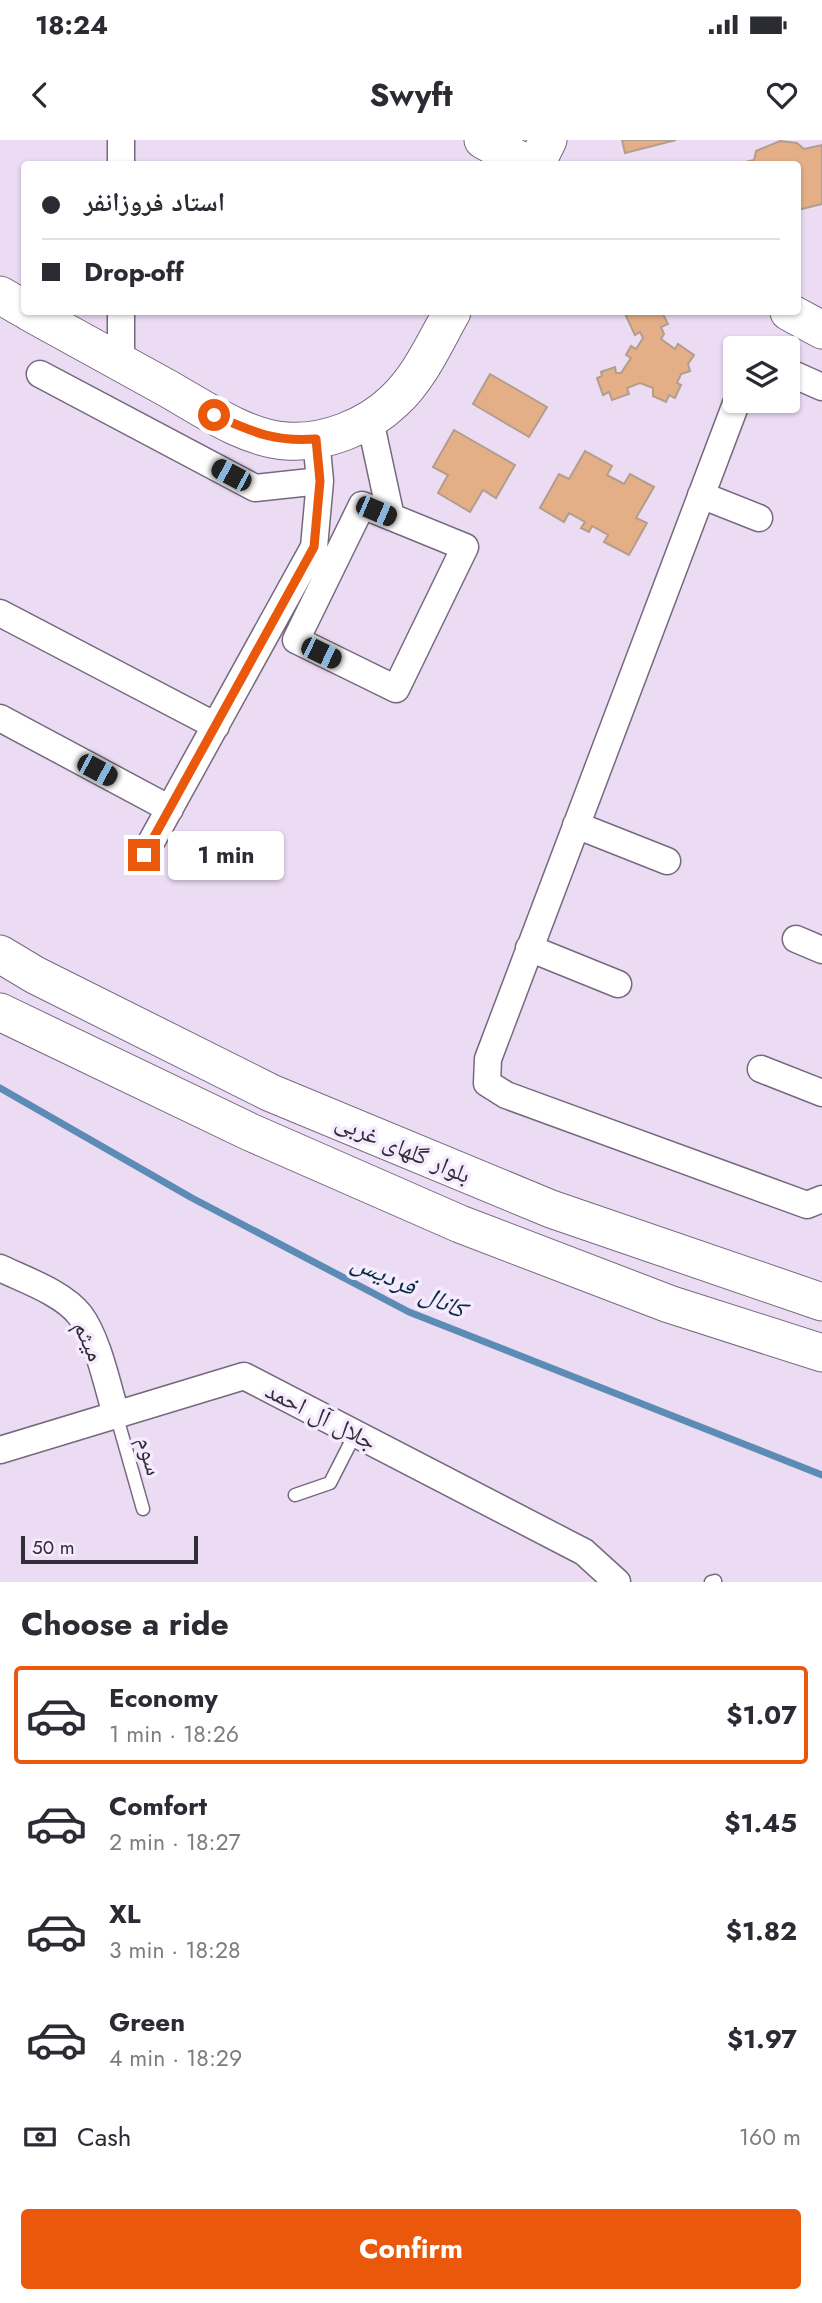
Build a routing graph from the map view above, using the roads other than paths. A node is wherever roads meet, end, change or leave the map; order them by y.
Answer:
1 (121, 140) edge
2 (483, 140) edge
3 (548, 140) edge
4 (121, 161) edge
5 (522, 161) edge
6 (538, 161) edge
7 (0, 295) edge
8 (21, 307) edge
9 (34, 315) edge
10 (121, 315) edge
11 (450, 315) edge
12 (794, 315) edge
13 (822, 330) edge
14 (121, 363) junction
15 (40, 374) dead end
16 (800, 377) edge
17 (822, 387) edge
18 (732, 413) edge
19 (370, 420) junction
20 (316, 439) junction
21 (320, 481) junction
22 (701, 495) junction
23 (391, 517) junction
24 (759, 518) dead end
25 (0, 613) edge
26 (0, 718) edge
27 (216, 726) junction
28 (170, 809) junction
29 (576, 825) junction
30 (144, 855) dead end
31 (667, 861) dead end
32 (796, 939) dead end
33 (529, 948) junction
34 (822, 950) edge
35 (0, 954) edge
36 (618, 984) dead end
37 (0, 1012) edge
38 (761, 1069) dead end
39 (822, 1093) edge
40 (822, 1199) edge
41 (0, 1268) edge
42 (818, 1298) edge
43 (822, 1353) edge
44 (117, 1414) junction
45 (355, 1434) junction
46 (0, 1450) edge
47 (295, 1495) dead end
48 (143, 1509) dead end
49 (617, 1582) edge

1 - 4 street
2 - 5 main road
3 - 6 main road
7 - 8 main road
9 - 14 main road
10 - 14 street
11 - 19 main road
12 - 13 main road
14 - 20 main road
15 - 21 street
16 - 17 street
18 - 22 street
19 - 20 main road
19 - 23 street
20 - 21 street
21 - 27 street
22 - 24 street
22 - 29 street
23 - 23 street
25 - 27 street
26 - 28 street
27 - 28 street
28 - 30 street
29 - 31 street
29 - 33 street
32 - 34 street
33 - 36 street
33 - 40 street
35 - 42 main road, بلوار گلهای غربی
37 - 43 main road, بلوار گلهای غربی
38 - 39 street
41 - 44 street, میثم
44 - 45 street, جلال آل احمد
44 - 46 street, جلال آل احمد
44 - 48 lane, سوم
45 - 47 lane
45 - 49 street, جلال آل احمد

